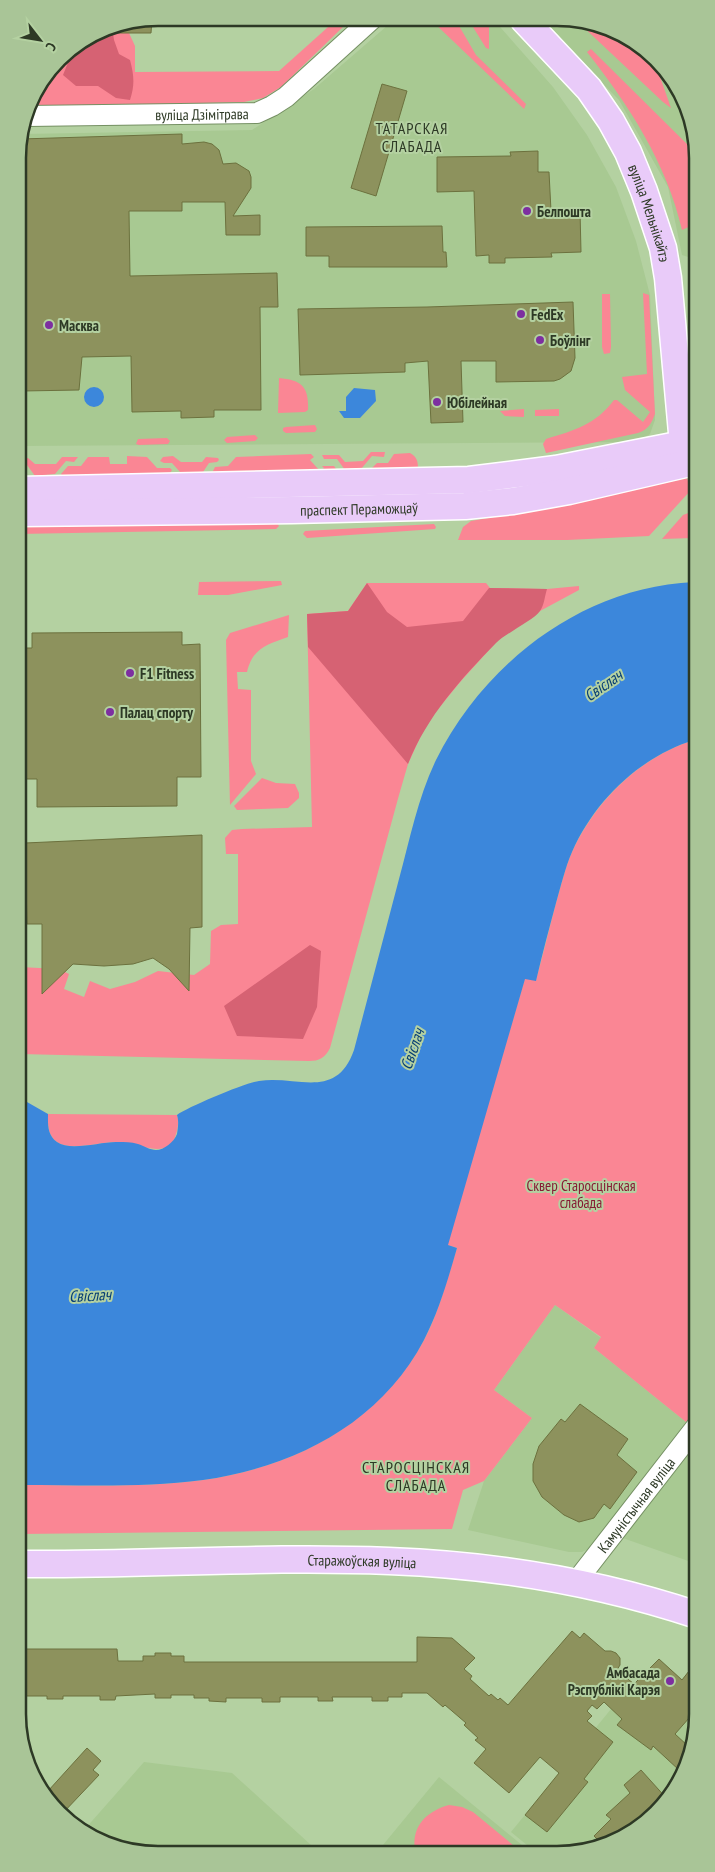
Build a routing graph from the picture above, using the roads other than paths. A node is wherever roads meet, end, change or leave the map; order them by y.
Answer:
1 (364, 26) edge
2 (530, 26) edge
3 (33, 116) edge
4 (689, 450) edge
5 (689, 452) edge
6 (27, 490) edge
7 (27, 513) edge
8 (688, 1437) edge
9 (26, 1564) edge
10 (575, 1583) junction
11 (688, 1612) edge

1 - 3 street, вуліца Дзімітрава
2 - 4 main road, вуліца Мельнікайтэ
5 - 6 main road, праспект Пераможцаў
5 - 7 main road, праспект Пераможцаў
8 - 10 street, Камуністычная вуліца
9 - 10 main road, Старажоўская вуліца
10 - 11 main road, Старажоўская вуліца

